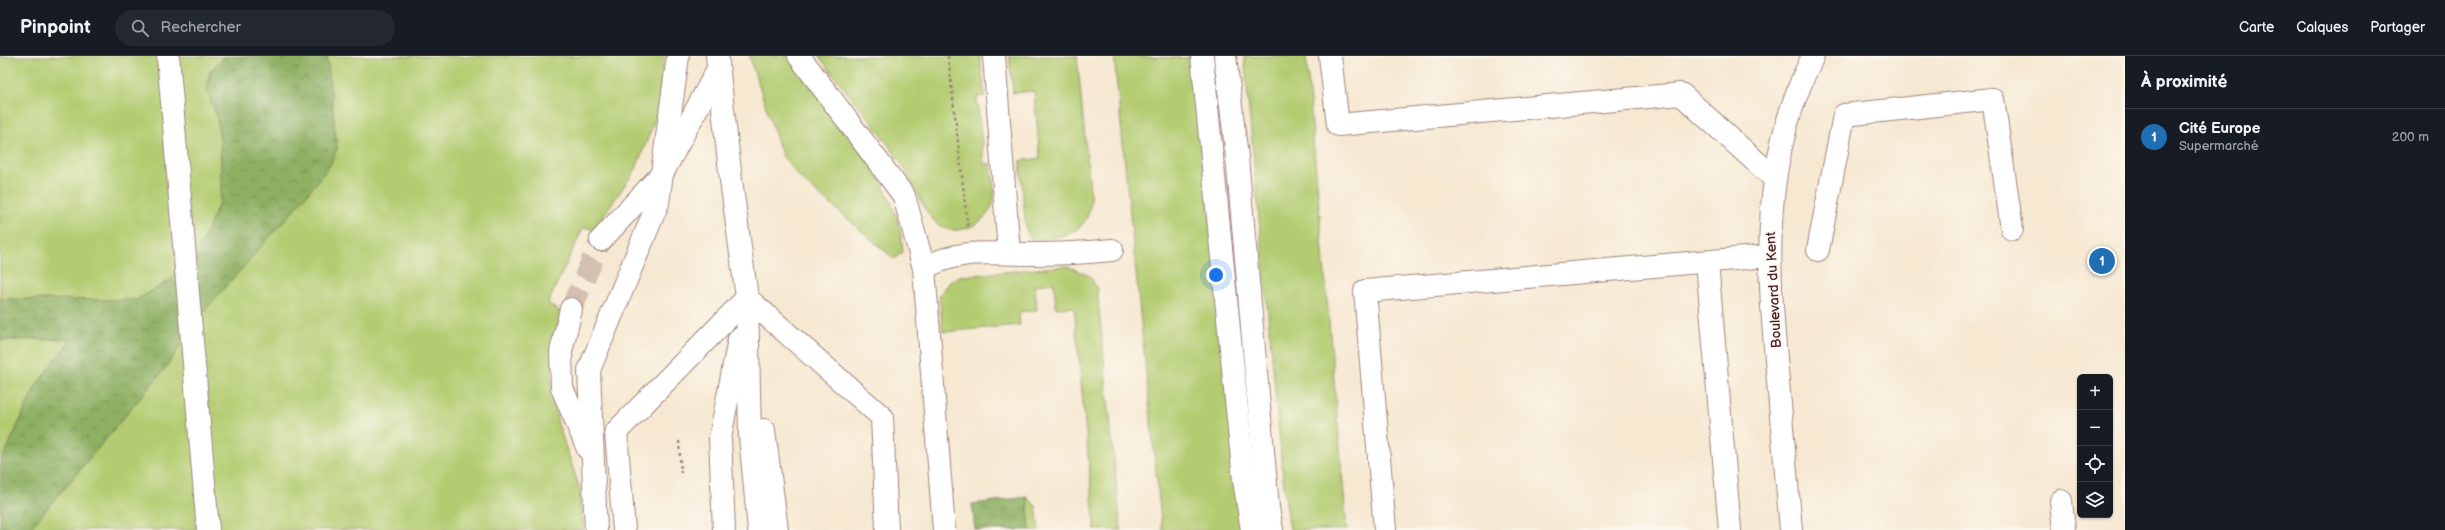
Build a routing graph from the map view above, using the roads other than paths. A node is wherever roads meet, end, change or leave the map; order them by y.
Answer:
1 (168, 56) edge
2 (678, 56) edge
3 (799, 56) edge
4 (994, 56) edge
5 (1202, 56) edge
6 (1225, 56) edge
7 (1330, 56) edge
8 (1813, 56) edge
9 (718, 62) edge
10 (662, 174) junction
11 (1774, 178) junction
12 (2012, 229) dead end
13 (601, 240) tunnel mouth
14 (1112, 250) dead end
15 (1818, 250) dead end
16 (1010, 253) junction
17 (1769, 256) junction
18 (1707, 262) junction
19 (924, 268) junction
20 (747, 298) junction
21 (571, 309) tunnel mouth
22 (593, 461) junction
23 (2061, 501) dead end
24 (208, 530) edge
25 (596, 530) edge
26 (624, 530) edge
27 (724, 530) edge
28 (739, 530) edge
29 (759, 530) edge
30 (777, 530) edge
31 (887, 530) edge
32 (944, 530) edge
33 (1252, 530) edge
34 (1272, 530) edge
35 (1385, 530) edge
36 (1730, 530) edge
37 (1791, 530) edge
38 (2064, 530) edge

1 - 24 street
2 - 10 street
3 - 19 street
4 - 16 street
5 - 33 street
6 - 34 street
7 - 11 street
8 - 11 street, Boulevard du Kent
9 - 10 street
9 - 20 street
10 - 13 street
10 - 22 street
11 - 17 street, Boulevard du Kent
12 - 15 street
14 - 16 street
16 - 19 street
17 - 18 street
17 - 37 street, Boulevard du Kent
18 - 35 street
18 - 36 street
19 - 32 street
20 - 26 street
20 - 27 street
20 - 28 street
20 - 29 street
20 - 30 street
20 - 31 street
21 - 22 street
22 - 25 street
23 - 38 street

